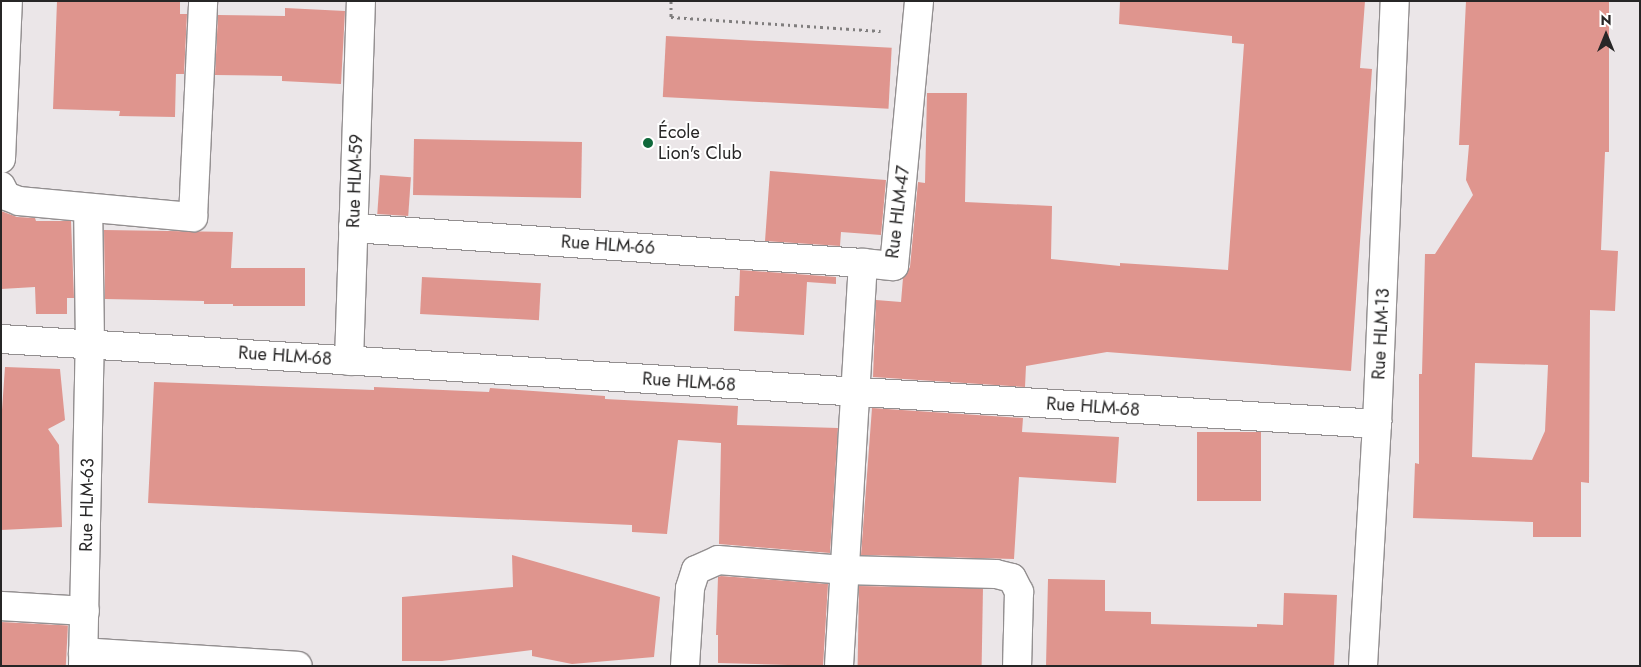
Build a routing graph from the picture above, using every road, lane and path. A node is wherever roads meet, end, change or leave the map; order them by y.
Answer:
1 (8, 1) edge
2 (202, 1) edge
3 (361, 1) edge
4 (671, 1) edge
5 (919, 1) edge
6 (1396, 1) edge
7 (916, 34) junction
8 (2, 127) edge
9 (1, 160) edge
10 (1, 186) edge
11 (88, 208) junction
12 (354, 228) junction
13 (863, 263) junction
14 (1, 339) edge
15 (90, 344) junction
16 (350, 360) junction
17 (854, 392) junction
18 (1377, 424) junction
19 (844, 570) junction
20 (1, 606) edge
21 (85, 611) junction
22 (83, 659) edge
23 (298, 666) edge
24 (684, 666) edge
25 (839, 666) edge
26 (1017, 666) edge
27 (1362, 666) edge

1 - 8 street
2 - 11 street
3 - 12 street, Rue HLM-59
4 - 7 path
5 - 7 street, Rue HLM-47
6 - 18 street, Rue HLM-13
7 - 13 street, Rue HLM-47
8 - 9 street
10 - 11 street
11 - 15 street, Rue HLM-63
12 - 13 street, Rue HLM-66
12 - 16 street, Rue HLM-59
13 - 17 street, Rue HLM-47
14 - 15 street, Rue HLM-68
15 - 16 street, Rue HLM-68
15 - 21 street, Rue HLM-63
16 - 17 street, Rue HLM-68
17 - 18 street, Rue HLM-68
17 - 19 street, Rue HLM-47
18 - 27 street, Rue HLM-13
19 - 24 street
19 - 25 street, Rue HLM-47
19 - 26 street
20 - 21 street
21 - 22 street, Rue HLM-63
22 - 23 street

